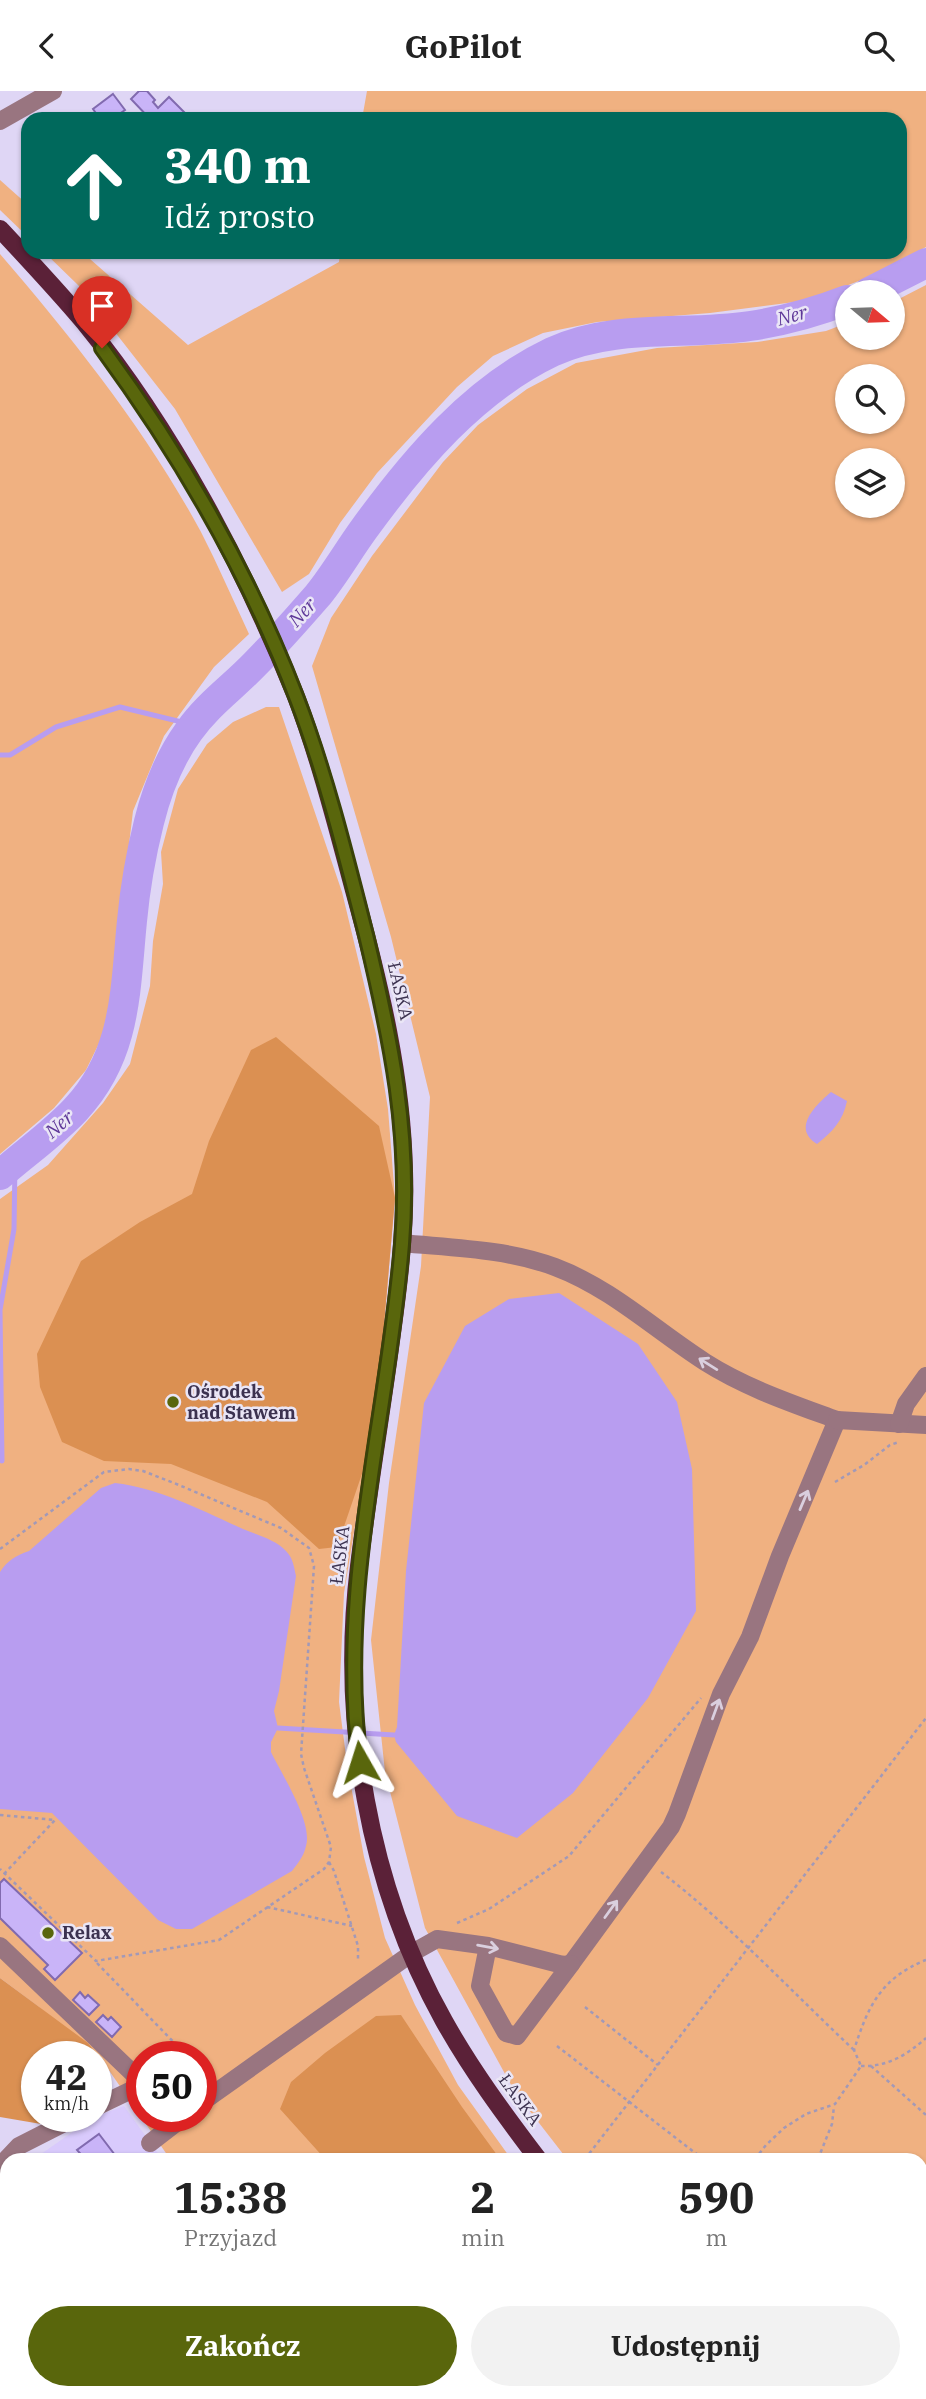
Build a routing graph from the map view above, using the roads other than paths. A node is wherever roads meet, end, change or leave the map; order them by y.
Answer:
1 (53, 91) edge
2 (0, 121) edge
3 (0, 229) edge
4 (21, 252) edge
5 (27, 259) edge
6 (402, 1243) junction
7 (926, 1376) edge
8 (837, 1420) junction
9 (926, 1425) edge
10 (901, 1432) junction
11 (0, 1946) edge
12 (488, 1946) junction
13 (417, 1950) junction
14 (571, 1964) junction
15 (126, 2068) edge
16 (217, 2092) edge
17 (47, 2132) edge
18 (163, 2132) edge
19 (150, 2143) dead end
20 (12, 2153) edge
21 (533, 2153) edge

1 - 2 street
3 - 4 main road, ŁASKA
5 - 6 main road, ŁASKA
8 -> 6 street
6 - 13 main road, ŁASKA
7 - 10 street
8 - 10 street
14 -> 8 street
9 - 10 street
11 - 15 street
12 - 13 street
12 - 14 street
14 -> 12 street
13 - 16 street
13 - 21 main road, ŁASKA
17 - 20 street
18 - 19 street

